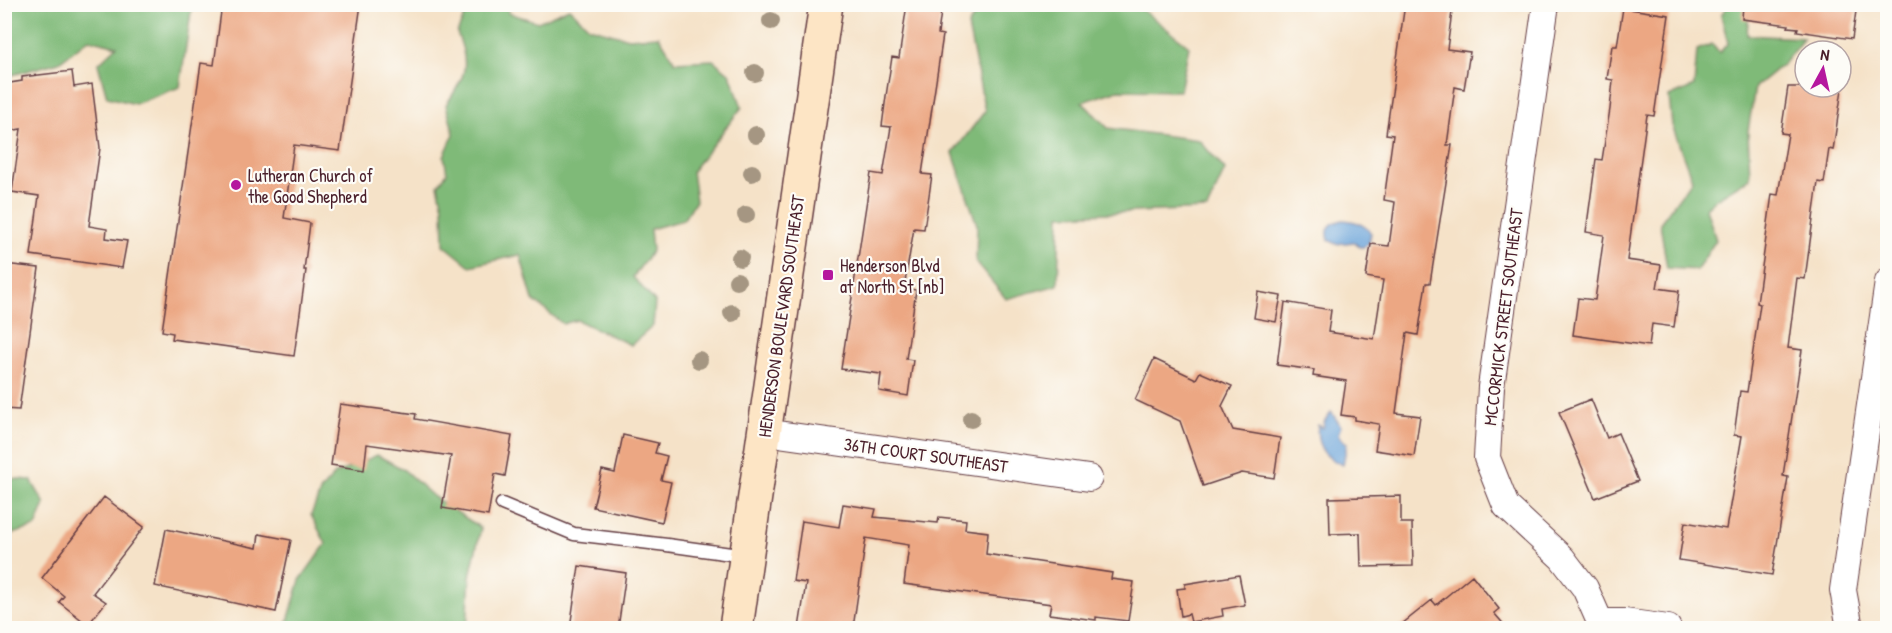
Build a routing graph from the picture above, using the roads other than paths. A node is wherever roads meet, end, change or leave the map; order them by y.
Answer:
1 (826, 4) edge
2 (1546, 4) edge
3 (1887, 282) edge
4 (764, 432) junction
5 (1089, 478) dead end
6 (502, 504) dead end
7 (746, 556) junction
8 (1600, 625) edge
9 (736, 628) edge
10 (1668, 628) edge
11 (1850, 628) edge

1 - 4 main road, HENDERSON BOULEVARD SOUTHEAST
2 - 8 street, MCCORMICK STREET SOUTHEAST
3 - 11 street
4 - 5 street, 36TH COURT SOUTHEAST
4 - 7 main road, HENDERSON BOULEVARD SOUTHEAST
6 - 7 lane
7 - 9 main road, HENDERSON BOULEVARD SOUTHEAST
8 - 10 street

